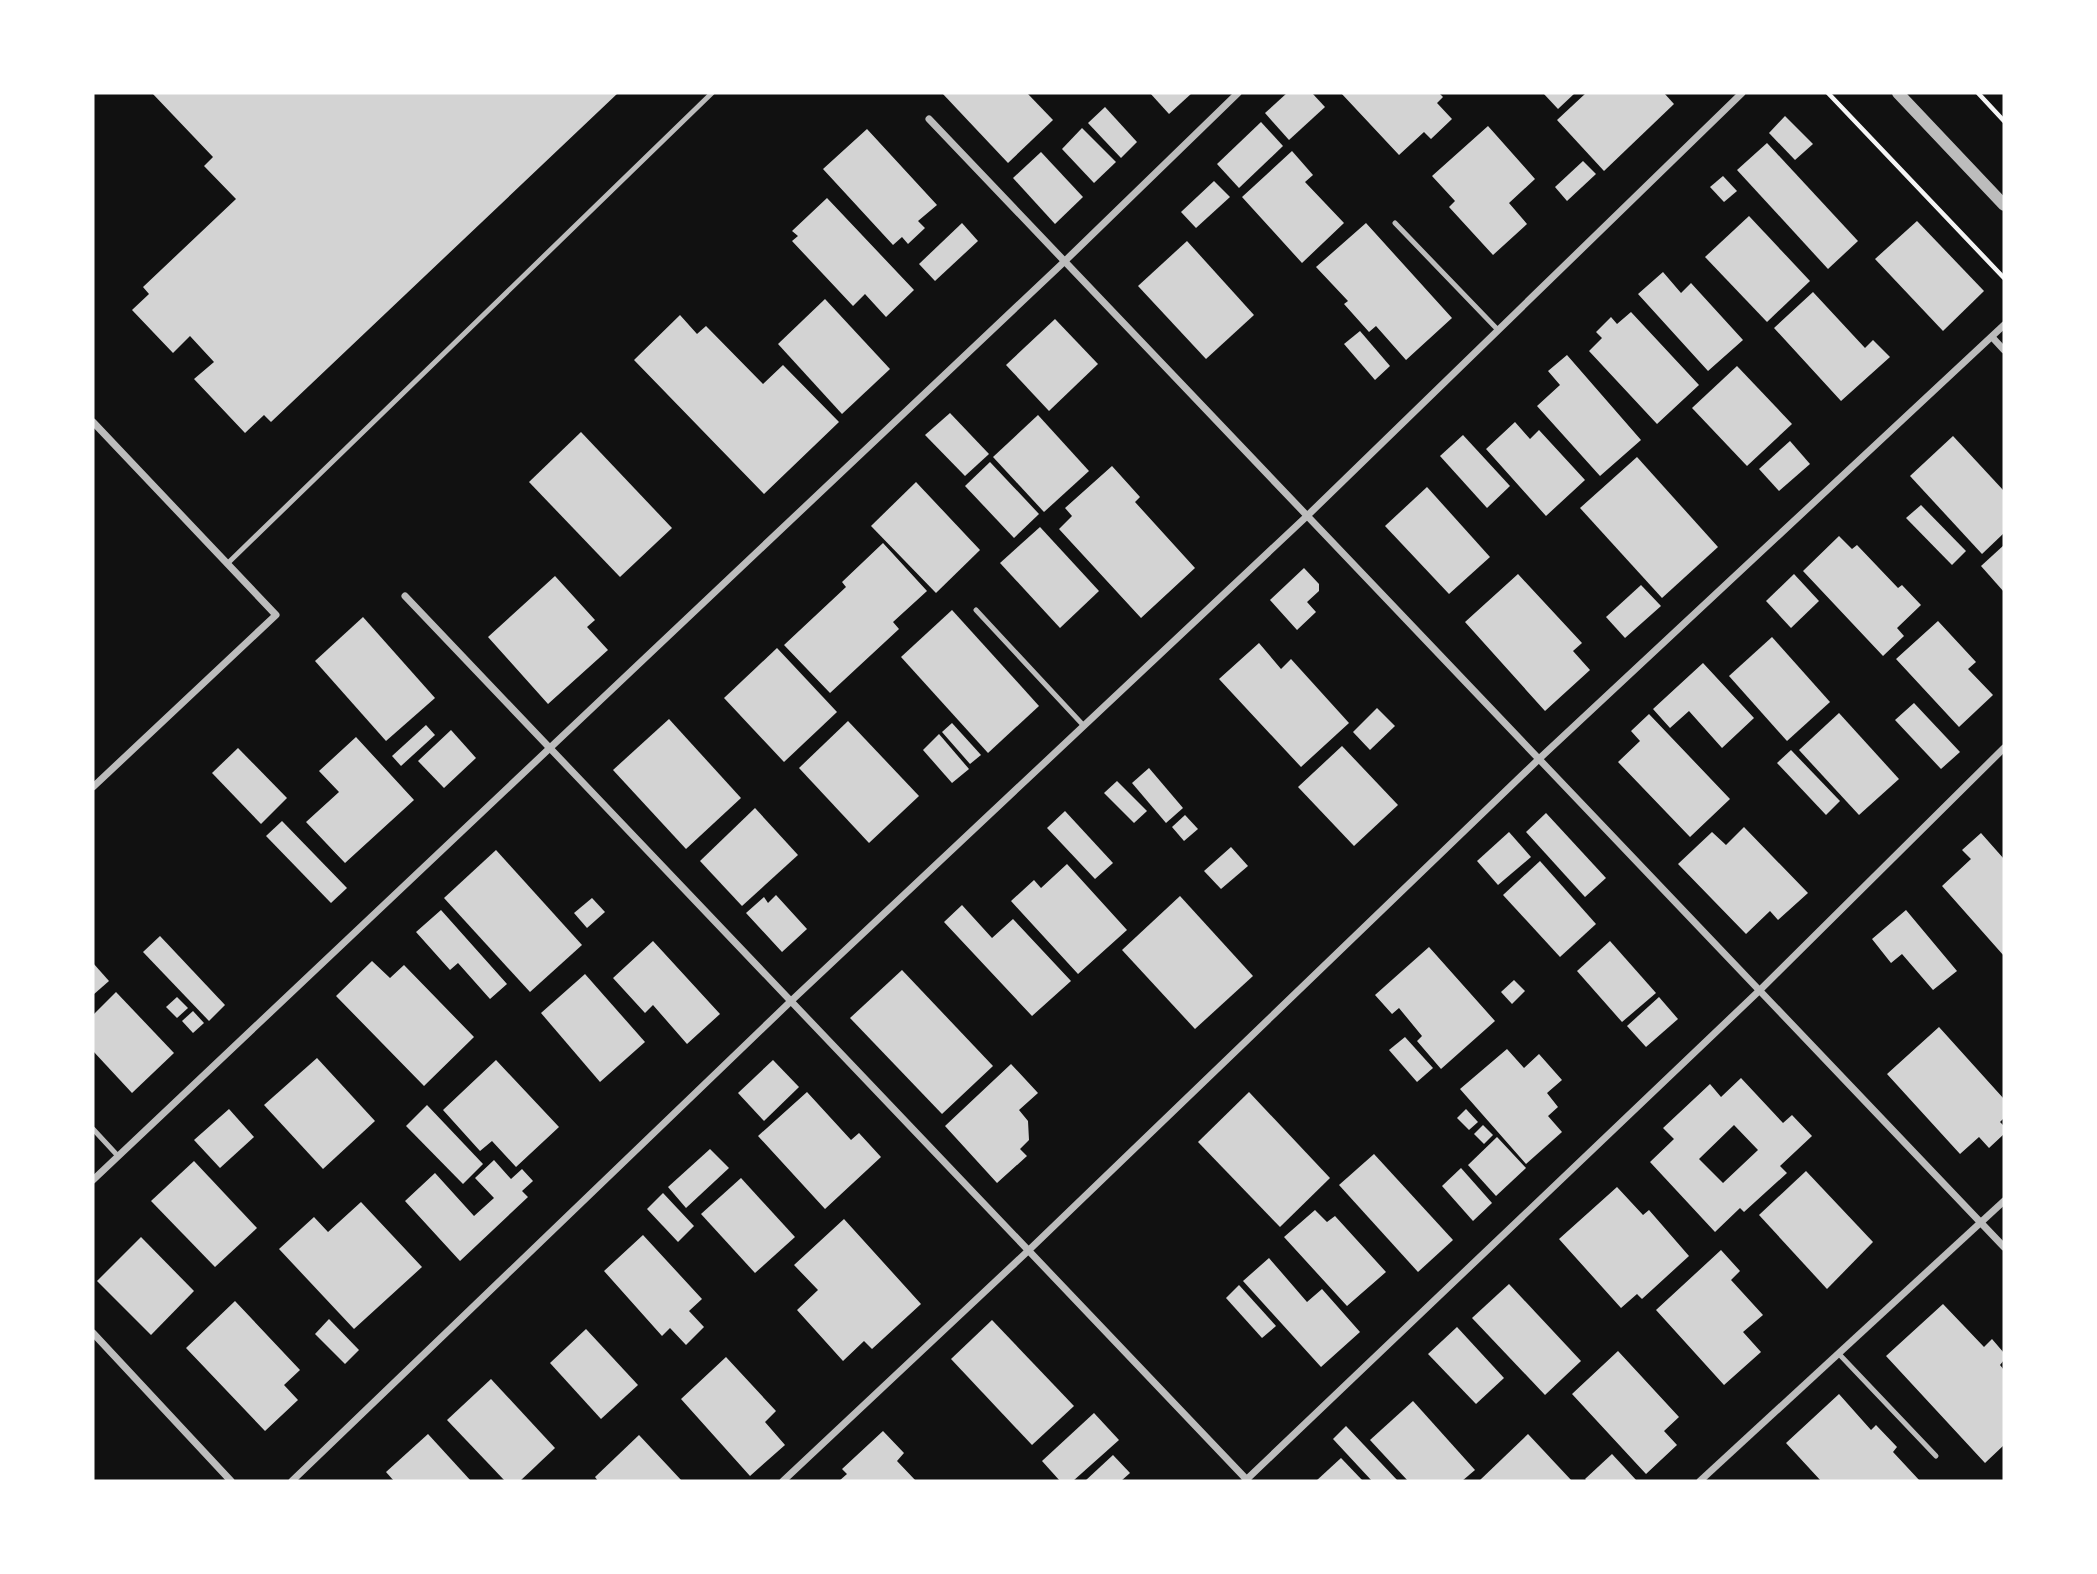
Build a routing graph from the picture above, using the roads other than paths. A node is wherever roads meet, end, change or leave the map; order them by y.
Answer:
1 (712, 93) edge
2 (1238, 93) edge
3 (1742, 93) edge
4 (1898, 93) edge
5 (929, 120) dead end
6 (2004, 205) edge
7 (1395, 223) dead end
8 (1066, 260) junction
9 (2004, 325) edge
10 (1498, 330) junction
11 (1992, 337) junction
12 (2004, 350) edge
13 (93, 422) edge
14 (1307, 516) junction
15 (227, 564) junction
16 (405, 596) dead end
17 (976, 610) dead end
18 (1084, 726) junction
19 (550, 747) junction
20 (2004, 748) edge
21 (1540, 758) junction
22 (93, 788) edge
23 (1760, 989) junction
24 (790, 1002) junction
25 (93, 1129) edge
26 (118, 1156) junction
27 (93, 1180) edge
28 (2004, 1200) edge
29 (1982, 1222) junction
30 (2004, 1247) edge
31 (1029, 1250) junction
32 (93, 1333) edge
33 (1839, 1354) junction
34 (1936, 1456) dead end
35 (231, 1481) edge
36 (292, 1481) edge
37 (783, 1481) edge
38 (1247, 1481) edge
39 (1700, 1481) edge

1 - 15 lane
2 - 8 street
3 - 10 street
4 - 6 street
5 - 8 street
7 - 10 lane
8 - 14 street
8 - 19 street
9 - 11 street
10 - 14 street
11 - 12 street
11 - 21 street
13 - 15 street
14 - 18 street
14 - 21 street
15 - 22 street
16 - 19 street
17 - 18 lane
18 - 24 street
19 - 24 street
19 - 26 street
20 - 23 street
21 - 23 street
21 - 31 street
23 - 29 street
23 - 38 street
24 - 31 street
24 - 36 street
25 - 26 lane
26 - 27 street
28 - 29 street
29 - 30 street
29 - 33 street
31 - 37 street
31 - 38 street
32 - 35 street
33 - 34 lane
33 - 39 street

